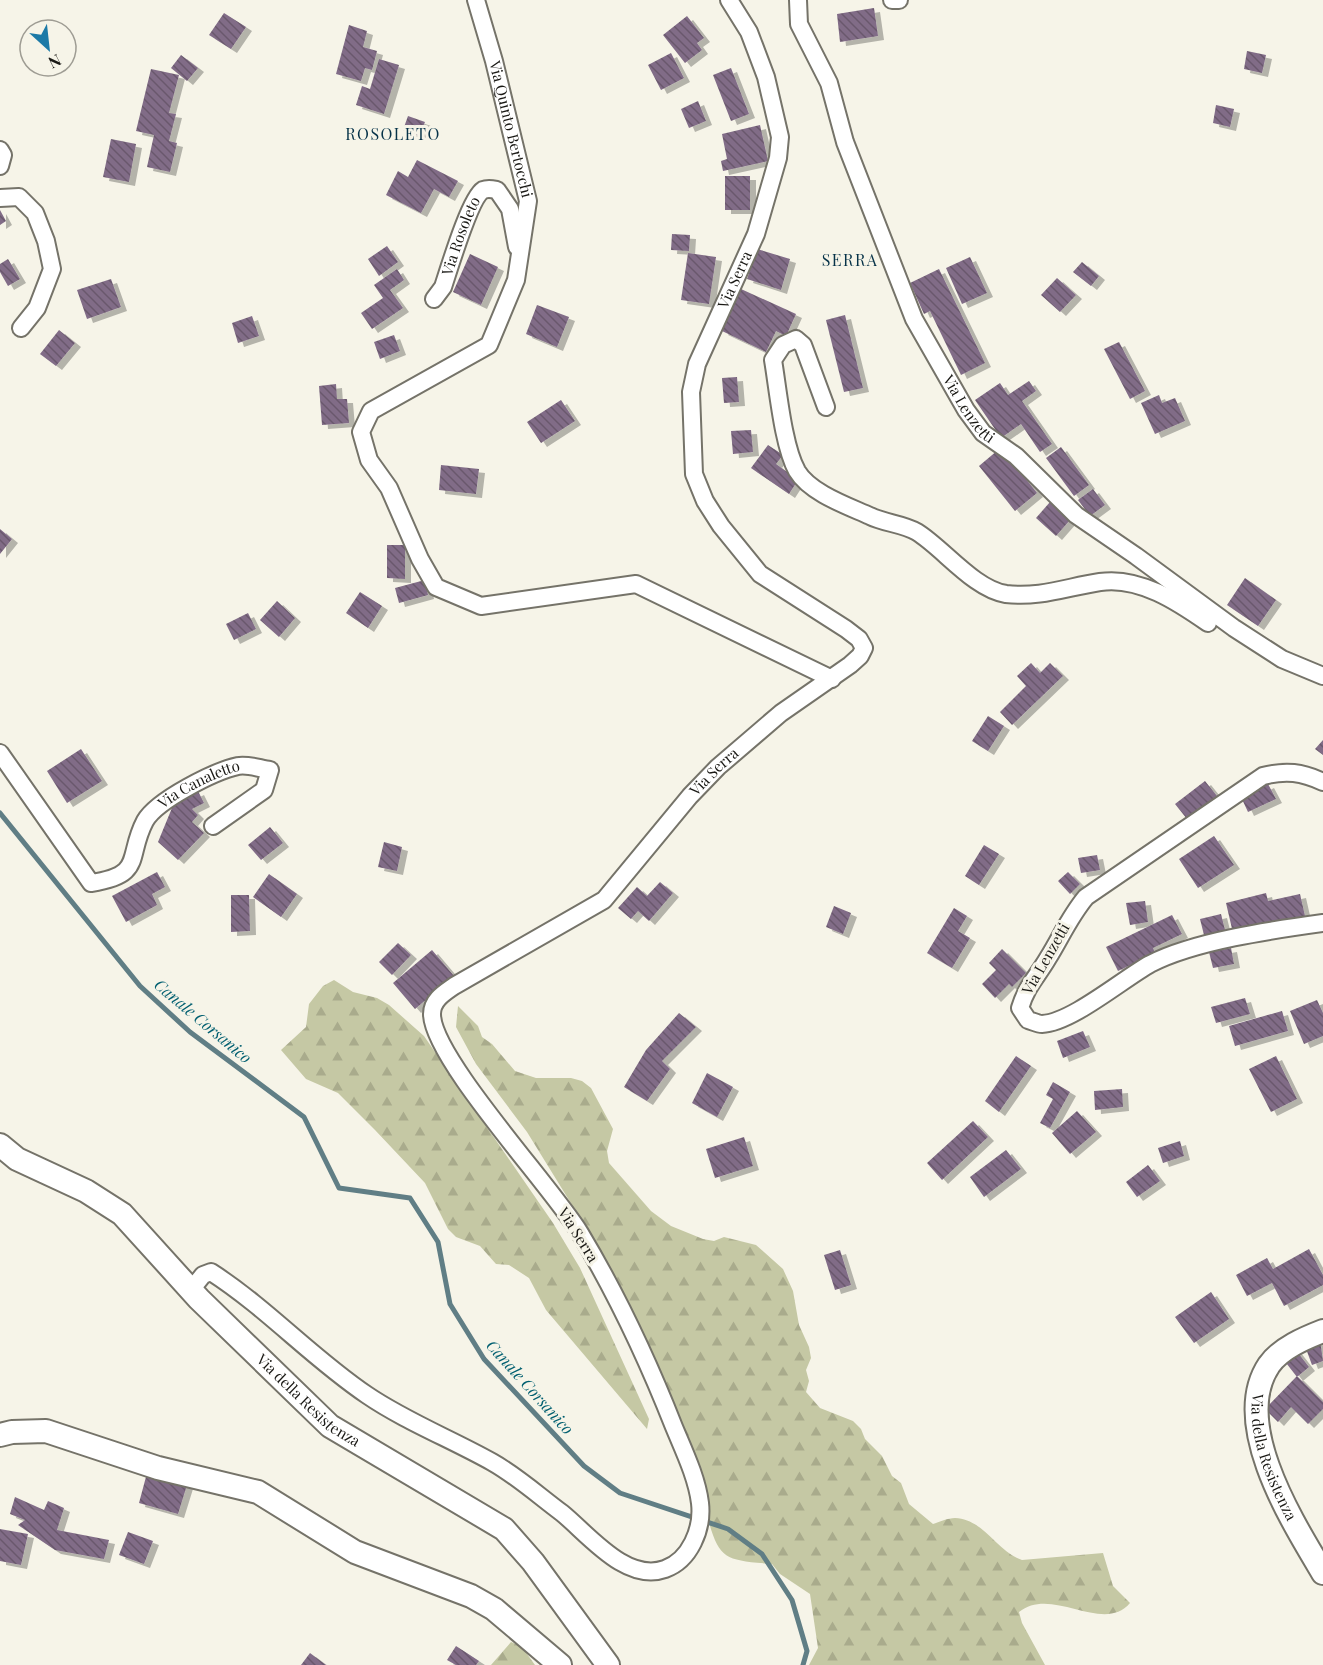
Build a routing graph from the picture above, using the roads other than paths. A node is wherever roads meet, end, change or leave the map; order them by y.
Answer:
1 (476, 0) edge
2 (729, 0) edge
3 (798, 0) edge
4 (892, 0) edge
5 (899, 0) edge
6 (0, 150) edge
7 (0, 166) edge
8 (0, 198) edge
9 (519, 260) junction
10 (434, 299) dead end
11 (21, 328) dead end
12 (826, 407) dead end
13 (1282, 659) junction
14 (1323, 676) edge
15 (832, 679) junction
16 (0, 753) edge
17 (1323, 782) edge
18 (213, 826) dead end
19 (1323, 923) edge
20 (0, 1144) edge
21 (191, 1290) junction
22 (1323, 1330) edge
23 (0, 1435) edge
24 (1323, 1573) edge
25 (560, 1665) edge
26 (609, 1665) edge

1 - 9 street, Via Quinto Bertocchi
2 - 15 street, Via Serra
3 - 13 street, Via Lenzetti
4 - 5 street
6 - 7 street
8 - 11 street
9 - 10 street, Via Rosoleto
9 - 15 street, Via Quinto Bertocchi
12 - 13 street
13 - 14 street, Via Lenzetti
15 - 21 street, Via Serra
16 - 18 street, Via Canaletto
17 - 19 street, Via Lenzetti
20 - 21 street, Via della Resistenza
21 - 26 street, Via della Resistenza
22 - 24 street, Via della Resistenza
23 - 25 street

